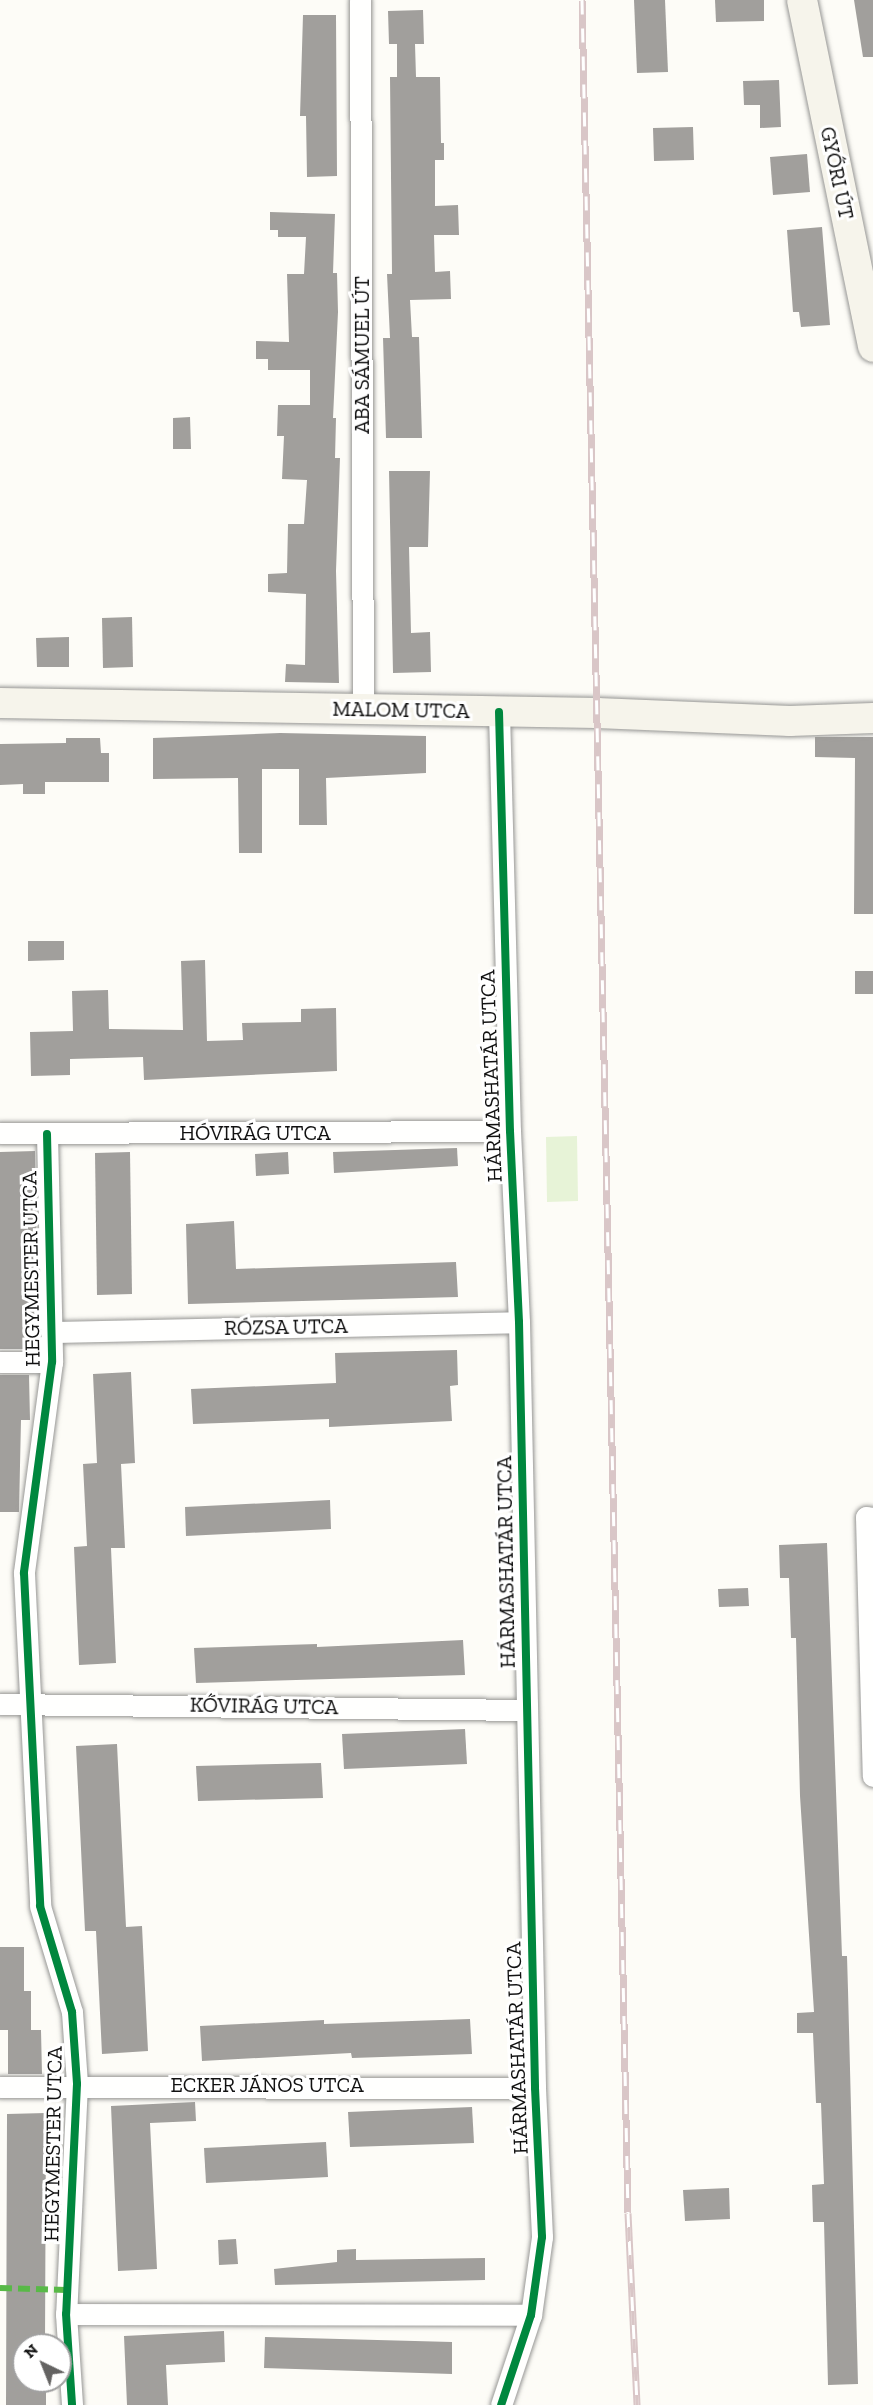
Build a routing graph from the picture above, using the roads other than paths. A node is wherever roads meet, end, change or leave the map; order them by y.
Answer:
1 (360, 0) edge
2 (802, 0) edge
3 (873, 347) edge
4 (0, 703) edge
5 (363, 709) junction
6 (499, 712) junction
7 (873, 718) edge
8 (510, 1131) junction
9 (0, 1133) edge
10 (47, 1134) junction
11 (519, 1322) junction
12 (53, 1332) junction
13 (0, 1362) edge
14 (52, 1362) junction
15 (873, 1518) edge
16 (33, 1702) junction
17 (0, 1704) edge
18 (527, 1710) junction
19 (873, 1776) edge
20 (77, 2084) junction
21 (0, 2087) edge
22 (535, 2088) junction
23 (66, 2314) junction
24 (531, 2315) junction
25 (72, 2405) edge
26 (501, 2405) edge

1 - 5 street, ABA SÁMUEL ÚT
2 - 3 main road, GYŐRI ÚT
4 - 5 main road, MALOM UTCA
5 - 6 main road, MALOM UTCA
6 - 7 main road, MALOM UTCA
6 - 8 street, HÁRMASHATÁR UTCA
8 - 10 street, HÓVIRÁG UTCA
8 - 11 street, HÁRMASHATÁR UTCA
9 - 10 street, HÓVIRÁG UTCA
10 - 12 street, HEGYMESTER UTCA
11 - 12 street, RÓZSA UTCA
11 - 18 street, HÁRMASHATÁR UTCA
12 - 14 street, HEGYMESTER UTCA
13 - 14 street
14 - 16 street, HEGYMESTER UTCA
15 - 19 street
16 - 17 street, KŐVIRÁG UTCA
16 - 18 street, KŐVIRÁG UTCA
16 - 20 street, HEGYMESTER UTCA
18 - 22 street, HÁRMASHATÁR UTCA
20 - 21 street, ECKER JÁNOS UTCA
20 - 22 street, ECKER JÁNOS UTCA
20 - 23 street, HEGYMESTER UTCA
22 - 24 street, HÁRMASHATÁR UTCA
23 - 24 street
23 - 25 street, HEGYMESTER UTCA
24 - 26 street, HÁRMASHATÁR UTCA

